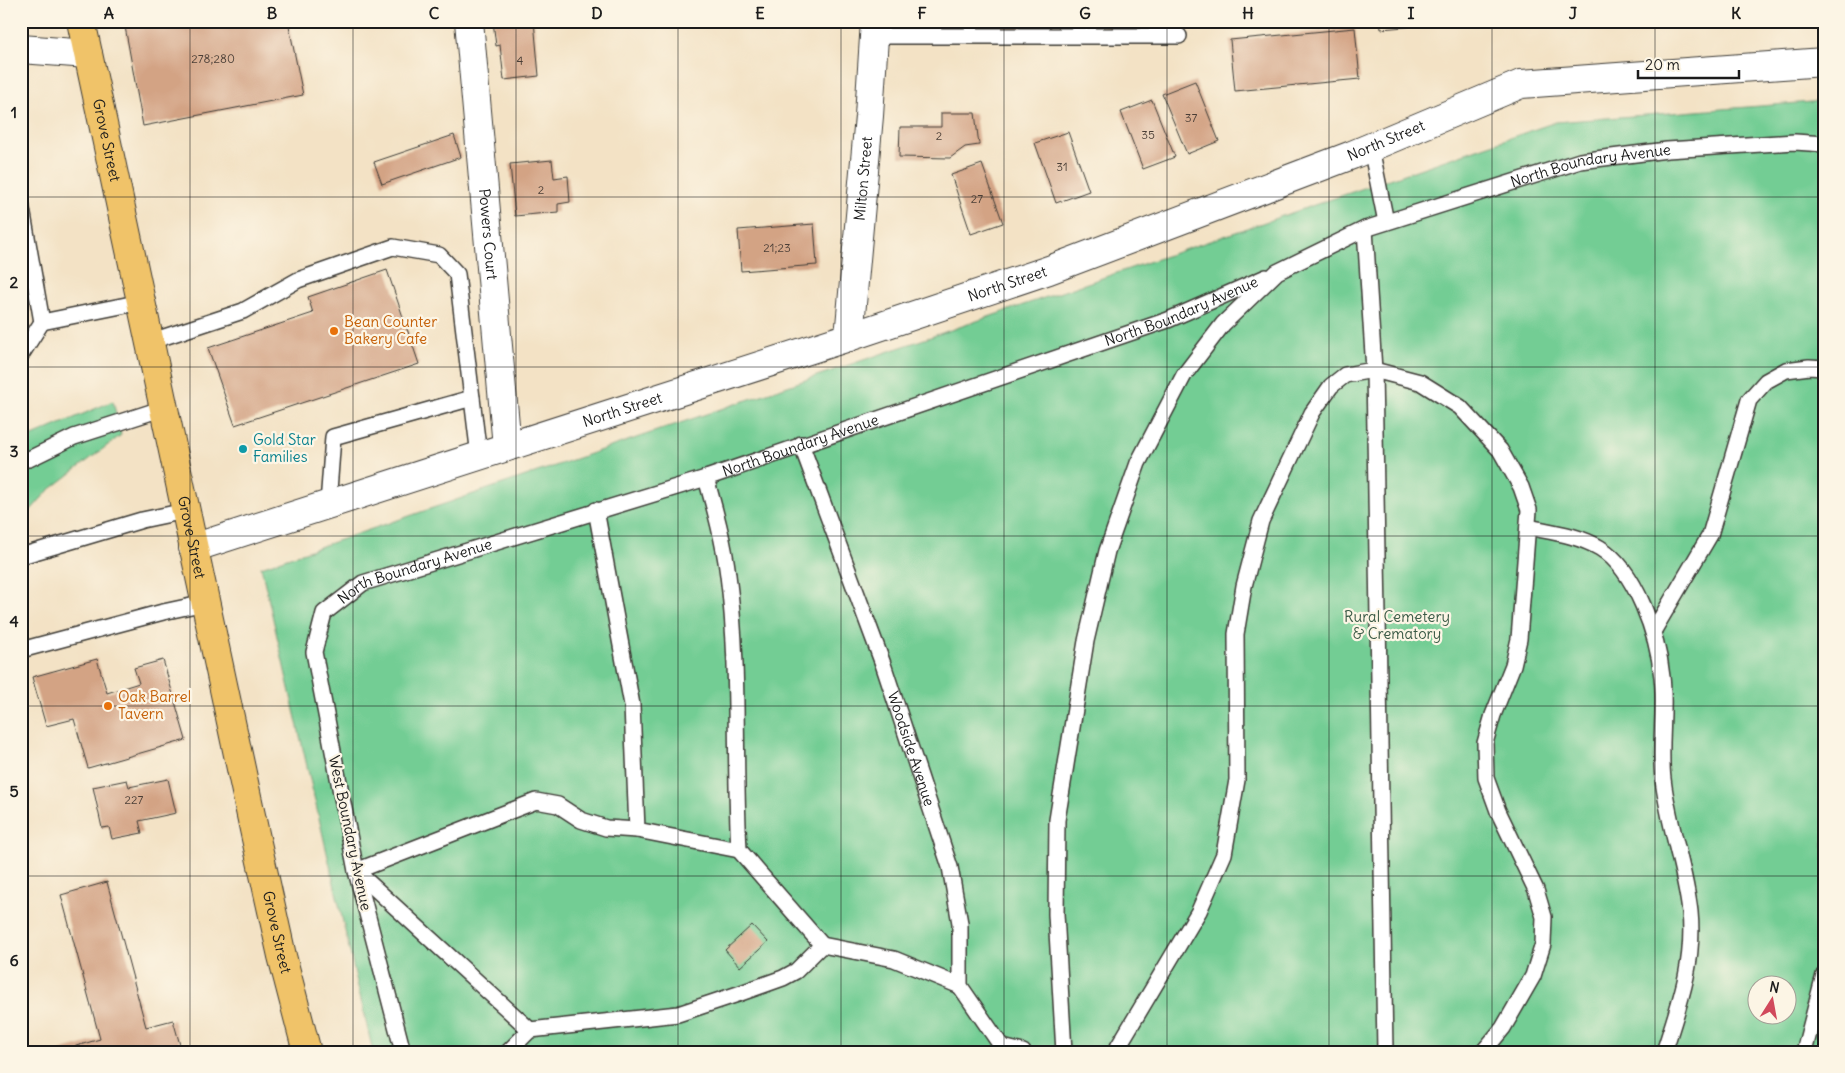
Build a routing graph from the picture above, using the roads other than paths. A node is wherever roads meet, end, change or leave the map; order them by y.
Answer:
1 (81, 21) edge
2 (469, 21) edge
3 (875, 29) edge
4 (1179, 36) dead end
5 (21, 49) edge
6 (88, 54) junction
7 (1824, 62) edge
8 (1824, 144) edge
9 (1371, 148) junction
10 (21, 203) edge
11 (1386, 222) junction
12 (1365, 229) junction
13 (1277, 272) junction
14 (141, 302) junction
15 (42, 322) junction
16 (849, 337) junction
17 (149, 342) junction
18 (21, 354) edge
19 (1824, 368) edge
20 (1374, 370) junction
21 (472, 398) junction
22 (164, 408) junction
23 (801, 444) junction
24 (507, 447) junction
25 (479, 456) junction
26 (21, 458) edge
27 (706, 478) junction
28 (328, 504) junction
29 (596, 510) junction
30 (185, 511) junction
31 (1528, 527) junction
32 (193, 548) junction
33 (21, 556) edge
34 (205, 603) junction
35 (324, 613) joint
36 (1654, 630) junction
37 (21, 650) edge
38 (637, 830) junction
39 (738, 850) junction
40 (356, 871) junction
41 (822, 945) junction
42 (1824, 975) edge
43 (960, 986) junction
44 (530, 1030) junction
45 (1002, 1050) edge
46 (307, 1052) edge
47 (403, 1052) edge
48 (508, 1052) edge
49 (1023, 1052) edge
50 (1064, 1052) edge
51 (1116, 1052) edge
52 (1385, 1052) edge
53 (1483, 1052) edge
54 (1664, 1052) edge
55 (1804, 1052) edge

1 - 6 main road, Grove Street
2 - 24 street, Powers Court
3 - 4 lane
3 - 16 street, Milton Street
5 - 6 street
6 - 14 main road, Grove Street
7 - 9 street, North Street
8 - 11 lane, North Boundary Avenue
9 - 11 lane
9 - 16 street, North Street
10 - 15 lane
11 - 12 lane, North Boundary Avenue
12 - 13 lane, North Boundary Avenue
12 - 20 lane
13 - 23 lane, North Boundary Avenue
13 - 50 lane
14 - 15 lane
14 - 17 main road, Grove Street
15 - 18 lane
16 - 24 street, North Street
17 - 21 lane
17 - 22 main road, Grove Street
19 - 36 lane
20 - 31 lane
20 - 51 lane
20 - 52 lane
21 - 25 lane
21 - 28 lane
22 - 26 lane
22 - 30 main road, Grove Street
23 - 27 lane, North Boundary Avenue
23 - 43 lane, Woodside Avenue
24 - 25 street, North Street
25 - 28 street, North Street
27 - 29 lane, North Boundary Avenue
27 - 39 lane
28 - 32 street, North Street
29 - 35 lane, North Boundary Avenue
29 - 38 lane
30 - 32 main road, Grove Street
30 - 33 lane
31 - 36 lane
31 - 53 lane
32 - 34 main road, Grove Street
34 - 37 lane
34 - 46 main road, Grove Street
35 - 40 lane, West Boundary Avenue
36 - 54 lane
38 - 39 lane
38 - 40 lane
39 - 41 lane
40 - 44 lane
40 - 47 lane, West Boundary Avenue
41 - 43 lane
41 - 44 lane
42 - 55 lane
43 - 45 lane
44 - 48 lane
45 - 49 lane

